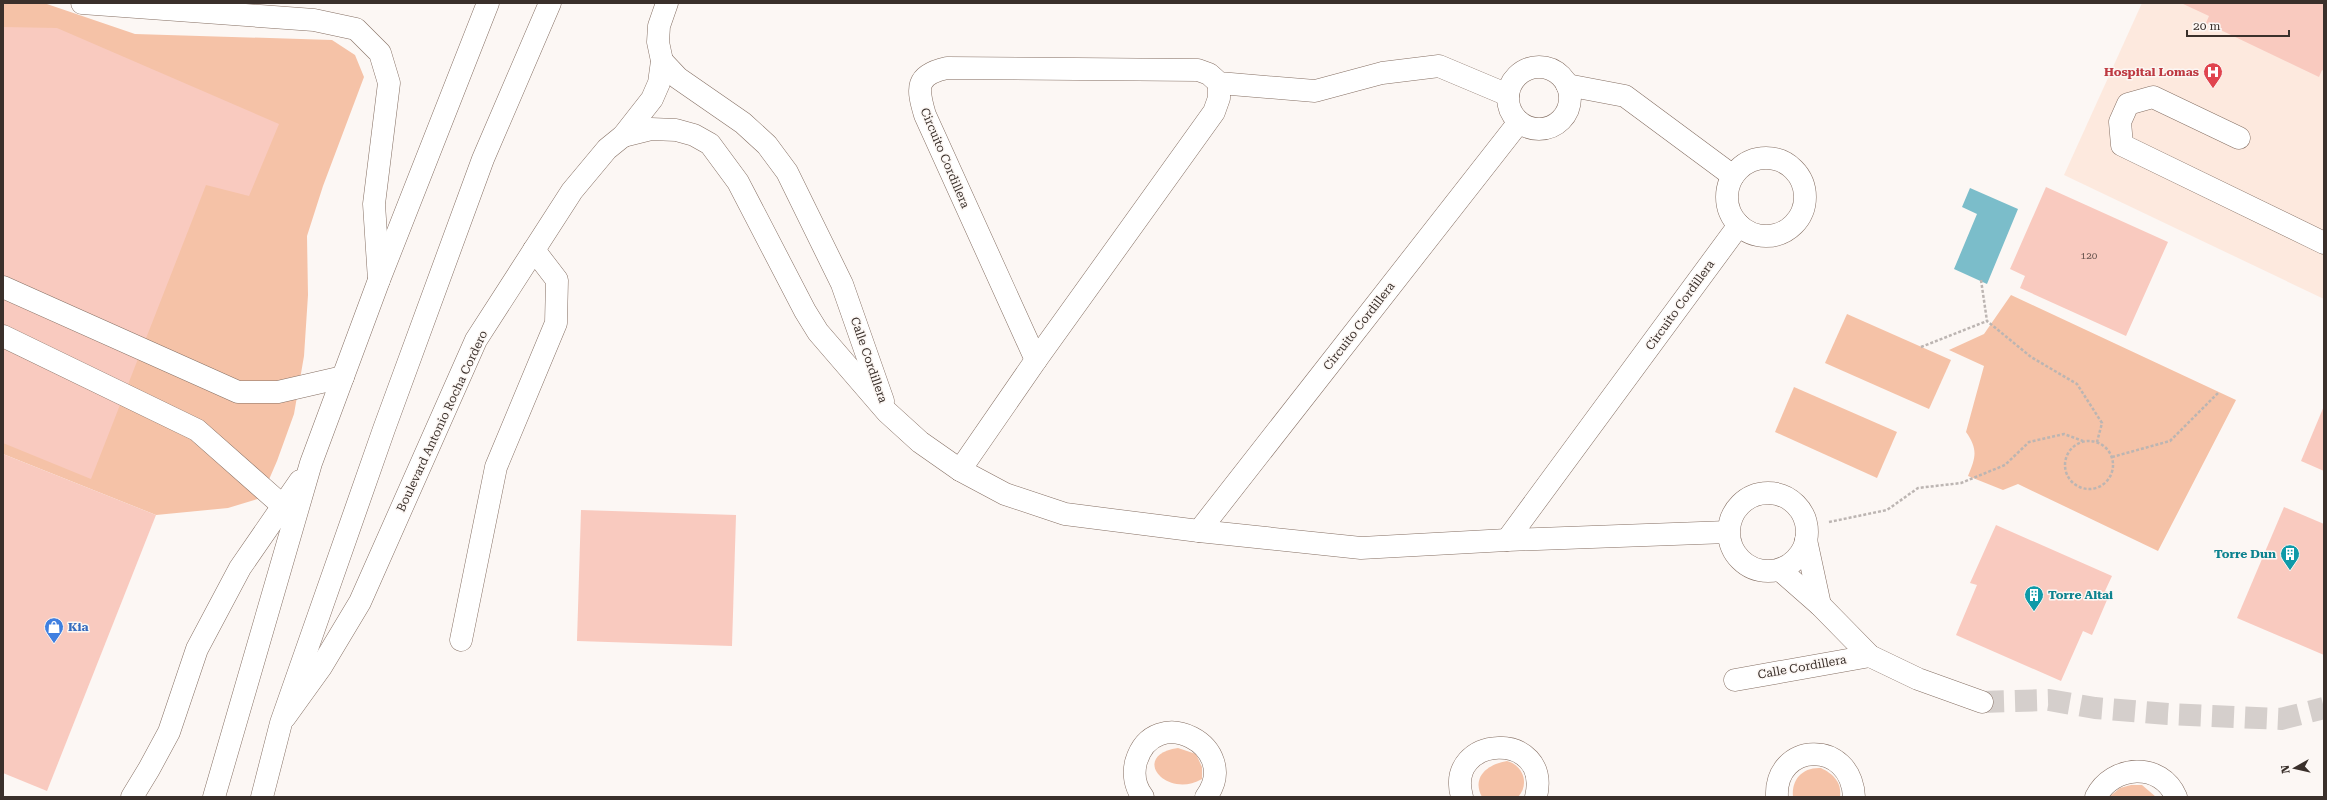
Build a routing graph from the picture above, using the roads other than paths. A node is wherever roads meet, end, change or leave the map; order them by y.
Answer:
1 (82, 3) edge
2 (488, 3) edge
3 (550, 3) edge
4 (667, 3) edge
5 (662, 61) junction
6 (1219, 83) junction
7 (1567, 85) junction
8 (1508, 95) junction
9 (1520, 122) junction
10 (623, 136) junction
11 (2239, 138) dead end
12 (1733, 176) junction
13 (1738, 224) junction
14 (2324, 243) edge
15 (534, 250) junction
16 (379, 280) junction
17 (3, 287) edge
18 (3, 336) edge
19 (1036, 360) junction
20 (343, 377) junction
21 (887, 412) junction
22 (312, 463) junction
23 (960, 470) junction
24 (283, 506) junction
25 (1199, 531) junction
26 (1728, 532) junction
27 (1806, 534) junction
28 (1507, 540) junction
29 (1780, 570) junction
30 (1820, 605) junction
31 (460, 640) dead end
32 (1870, 656) junction
33 (1735, 680) dead end
34 (1982, 702) tunnel mouth
35 (281, 723) junction
36 (132, 797) edge
37 (214, 797) edge
38 (262, 797) edge
39 (1143, 797) edge
40 (1206, 797) edge
41 (1462, 797) edge
42 (1536, 797) edge
43 (1777, 797) edge
44 (1854, 797) edge
45 (2096, 797) edge
46 (2176, 797) edge

1 - 16 main road
2 - 16 main road
3 - 35 main road
4 - 5 main road, Boulevard Antonio Rocha Cordero
5 - 10 main road, Boulevard Antonio Rocha Cordero
5 - 21 main road, Calle Cordillera
6 - 8 main road
6 - 19 main road
6 - 19 main road, Circuito Cordillera
7 - 8 main road
7 - 9 main road
7 - 12 main road
8 - 9 main road
9 - 25 main road, Circuito Cordillera
10 - 15 main road, Boulevard Antonio Rocha Cordero
10 - 21 main road, Calle Cordillera
11 - 14 main road
12 - 13 main road
12 - 13 main road
13 - 28 main road, Circuito Cordillera
15 - 31 main road
15 - 35 main road, Boulevard Antonio Rocha Cordero
16 - 20 main road
17 - 20 main road
18 - 24 main road
19 - 23 main road
20 - 22 main road
21 - 23 main road
22 - 24 main road
22 - 37 main road
23 - 25 main road
24 - 36 main road
25 - 28 main road
26 - 27 main road
26 - 28 main road
26 - 29 main road
27 - 29 main road
27 - 30 main road
29 - 30 main road, Calle Cordillera
30 - 32 main road, Calle Cordillera
32 - 33 main road, Calle Cordillera
32 - 34 main road, Calle Cordillera
35 - 38 main road
39 - 40 main road
41 - 42 main road
43 - 44 main road
45 - 46 main road

